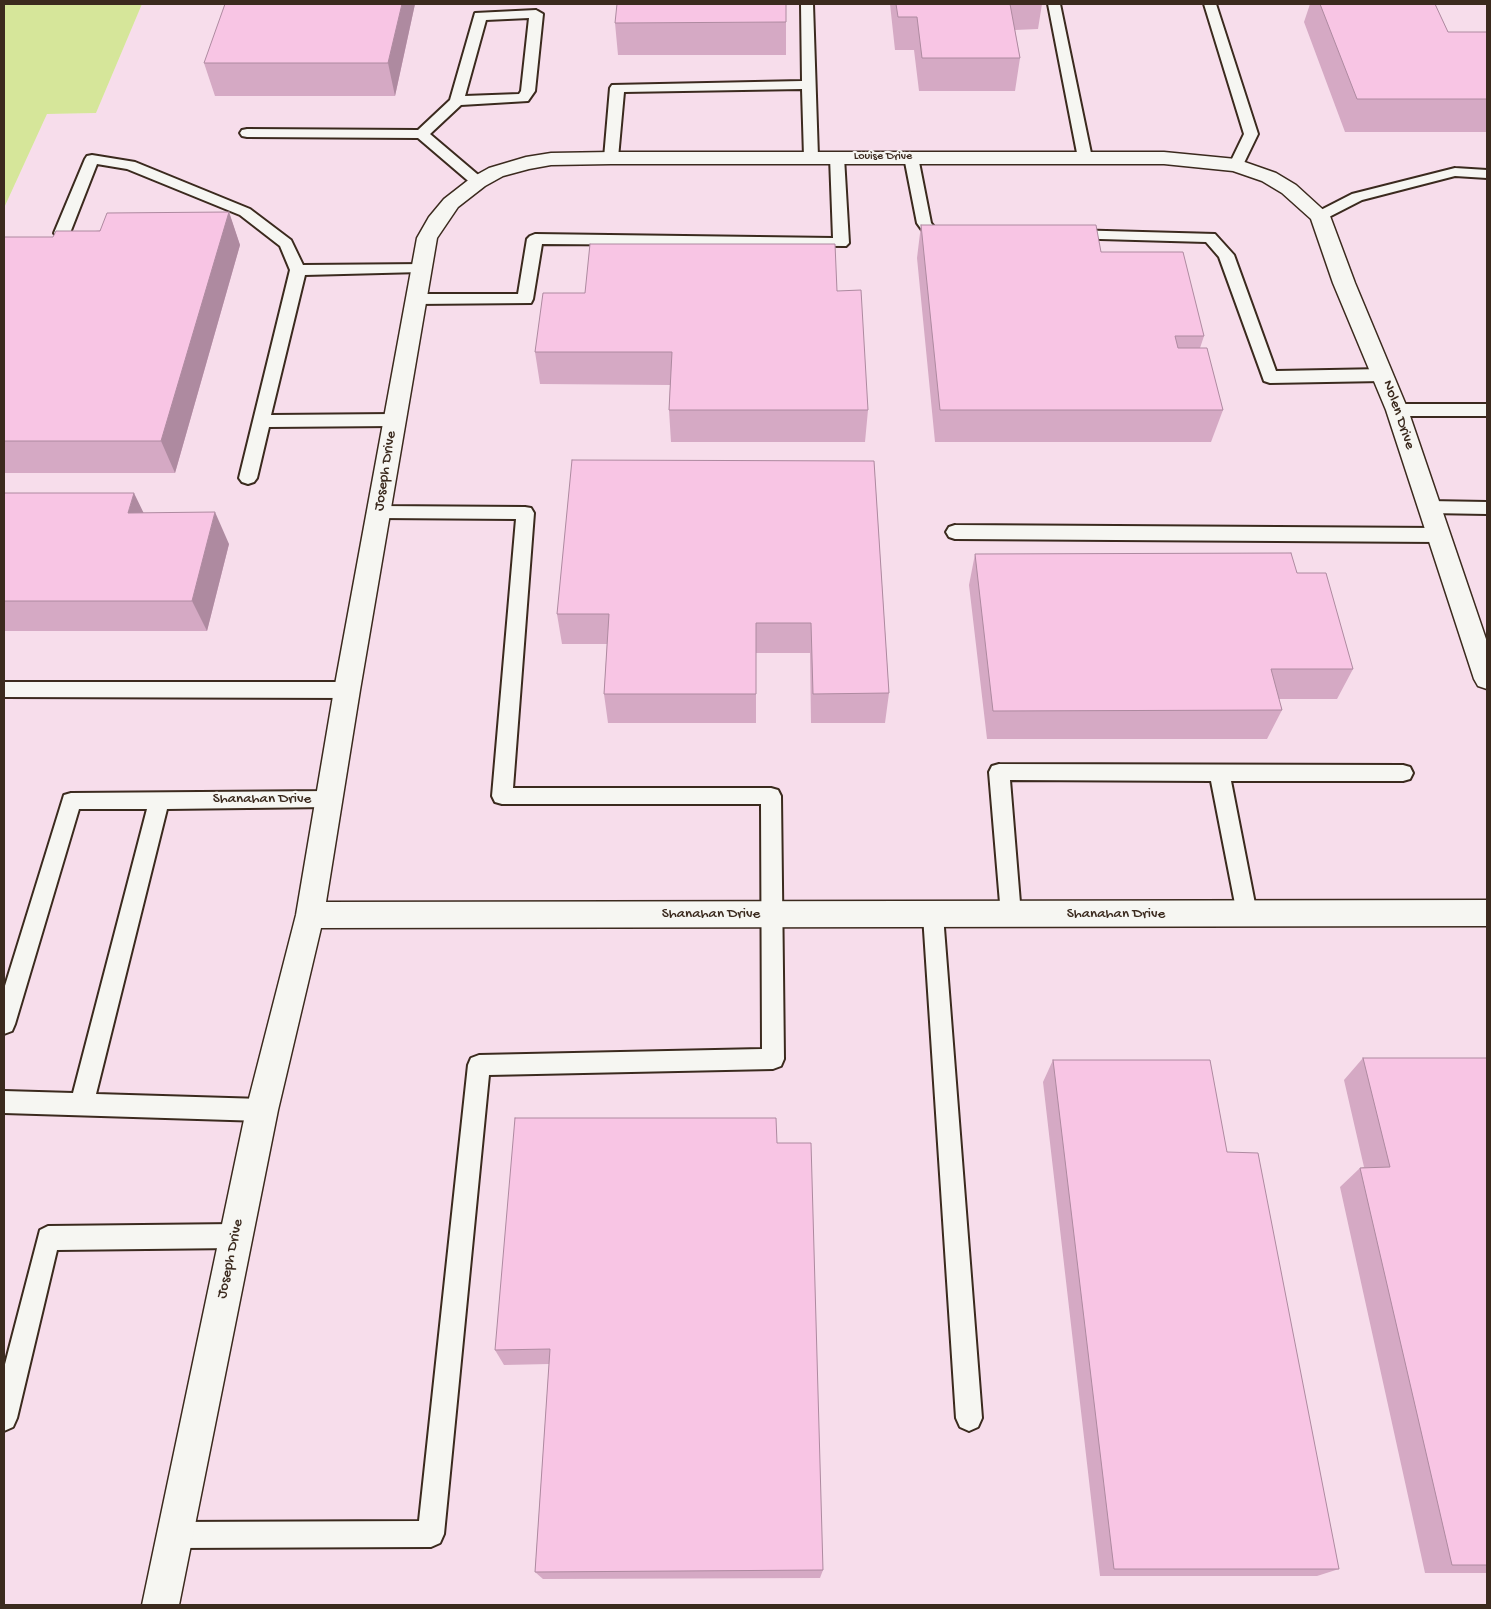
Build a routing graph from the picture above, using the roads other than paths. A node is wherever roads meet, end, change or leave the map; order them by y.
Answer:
1 (807, 4) edge
2 (1054, 4) edge
3 (1210, 4) edge
4 (810, 85) junction
5 (457, 102) junction
6 (247, 133) dead end
7 (422, 134) junction
8 (812, 157) junction
9 (836, 157) junction
10 (611, 158) junction
11 (911, 158) junction
12 (1085, 158) junction
13 (1236, 165) junction
14 (1487, 174) edge
15 (487, 177) junction
16 (1269, 177) joint
17 (1320, 216) junction
18 (62, 233) edge
19 (962, 234) edge
20 (1052, 235) edge
21 (421, 267) junction
22 (298, 270) junction
23 (416, 299) junction
24 (1383, 375) junction
25 (1397, 410) junction
26 (1487, 410) edge
27 (394, 420) junction
28 (262, 421) junction
29 (248, 478) dead end
30 (1429, 507) junction
31 (1487, 508) edge
32 (380, 512) junction
33 (955, 532) dead end
34 (1438, 535) junction
35 (1487, 679) edge
36 (4, 689) edge
37 (347, 690) junction
38 (1219, 773) junction
39 (1403, 773) dead end
40 (329, 799) junction
41 (158, 801) junction
42 (1487, 913) edge
43 (1247, 914) junction
44 (773, 915) junction
45 (933, 915) junction
46 (1011, 915) junction
47 (310, 916) junction
48 (4, 1024) edge
49 (4, 1102) edge
50 (82, 1104) junction
51 (262, 1110) junction
52 (236, 1236) junction
53 (4, 1418) edge
54 (969, 1418) dead end
55 (175, 1535) junction
56 (160, 1605) edge

1 - 4 lane
2 - 12 lane
3 - 13 lane
4 - 8 lane
4 - 10 lane
5 - 5 lane
5 - 7 lane
6 - 7 lane
7 - 15 lane
8 - 9 street, Louise Drive
8 - 10 street, Louise Drive
9 - 11 street, Louise Drive
9 - 23 lane
10 - 15 street, Louise Drive
11 - 12 street, Louise Drive
11 - 19 lane
12 - 13 street, Louise Drive
13 - 16 street, Louise Drive
14 - 17 lane
15 - 21 street, Joseph Drive
16 - 17 street, Nolen Drive
17 - 24 street, Nolen Drive
18 - 22 lane
20 - 24 lane
21 - 22 lane
21 - 23 street, Joseph Drive
22 - 28 lane
23 - 27 street, Joseph Drive
24 - 25 street, Nolen Drive
25 - 26 lane
25 - 30 street, Nolen Drive
27 - 28 lane
27 - 32 street, Joseph Drive
28 - 29 lane
30 - 31 lane
30 - 34 street, Nolen Drive
32 - 37 street, Joseph Drive
32 - 44 lane
33 - 34 lane
34 - 35 street, Nolen Drive
36 - 37 lane
37 - 40 street, Joseph Drive
38 - 39 lane
38 - 43 lane
38 - 46 lane
40 - 41 lane, Shanahan Drive
40 - 47 street, Shanahan Drive
41 - 48 lane, Shanahan Drive
41 - 50 lane
42 - 43 street, Shanahan Drive
43 - 46 street, Shanahan Drive
44 - 45 street, Shanahan Drive
44 - 47 street, Shanahan Drive
44 - 55 lane
45 - 46 street, Shanahan Drive
45 - 54 lane
47 - 51 street, Joseph Drive
49 - 50 lane
50 - 51 lane
51 - 52 street, Joseph Drive
52 - 53 lane
52 - 55 street, Joseph Drive
55 - 56 street, Joseph Drive

